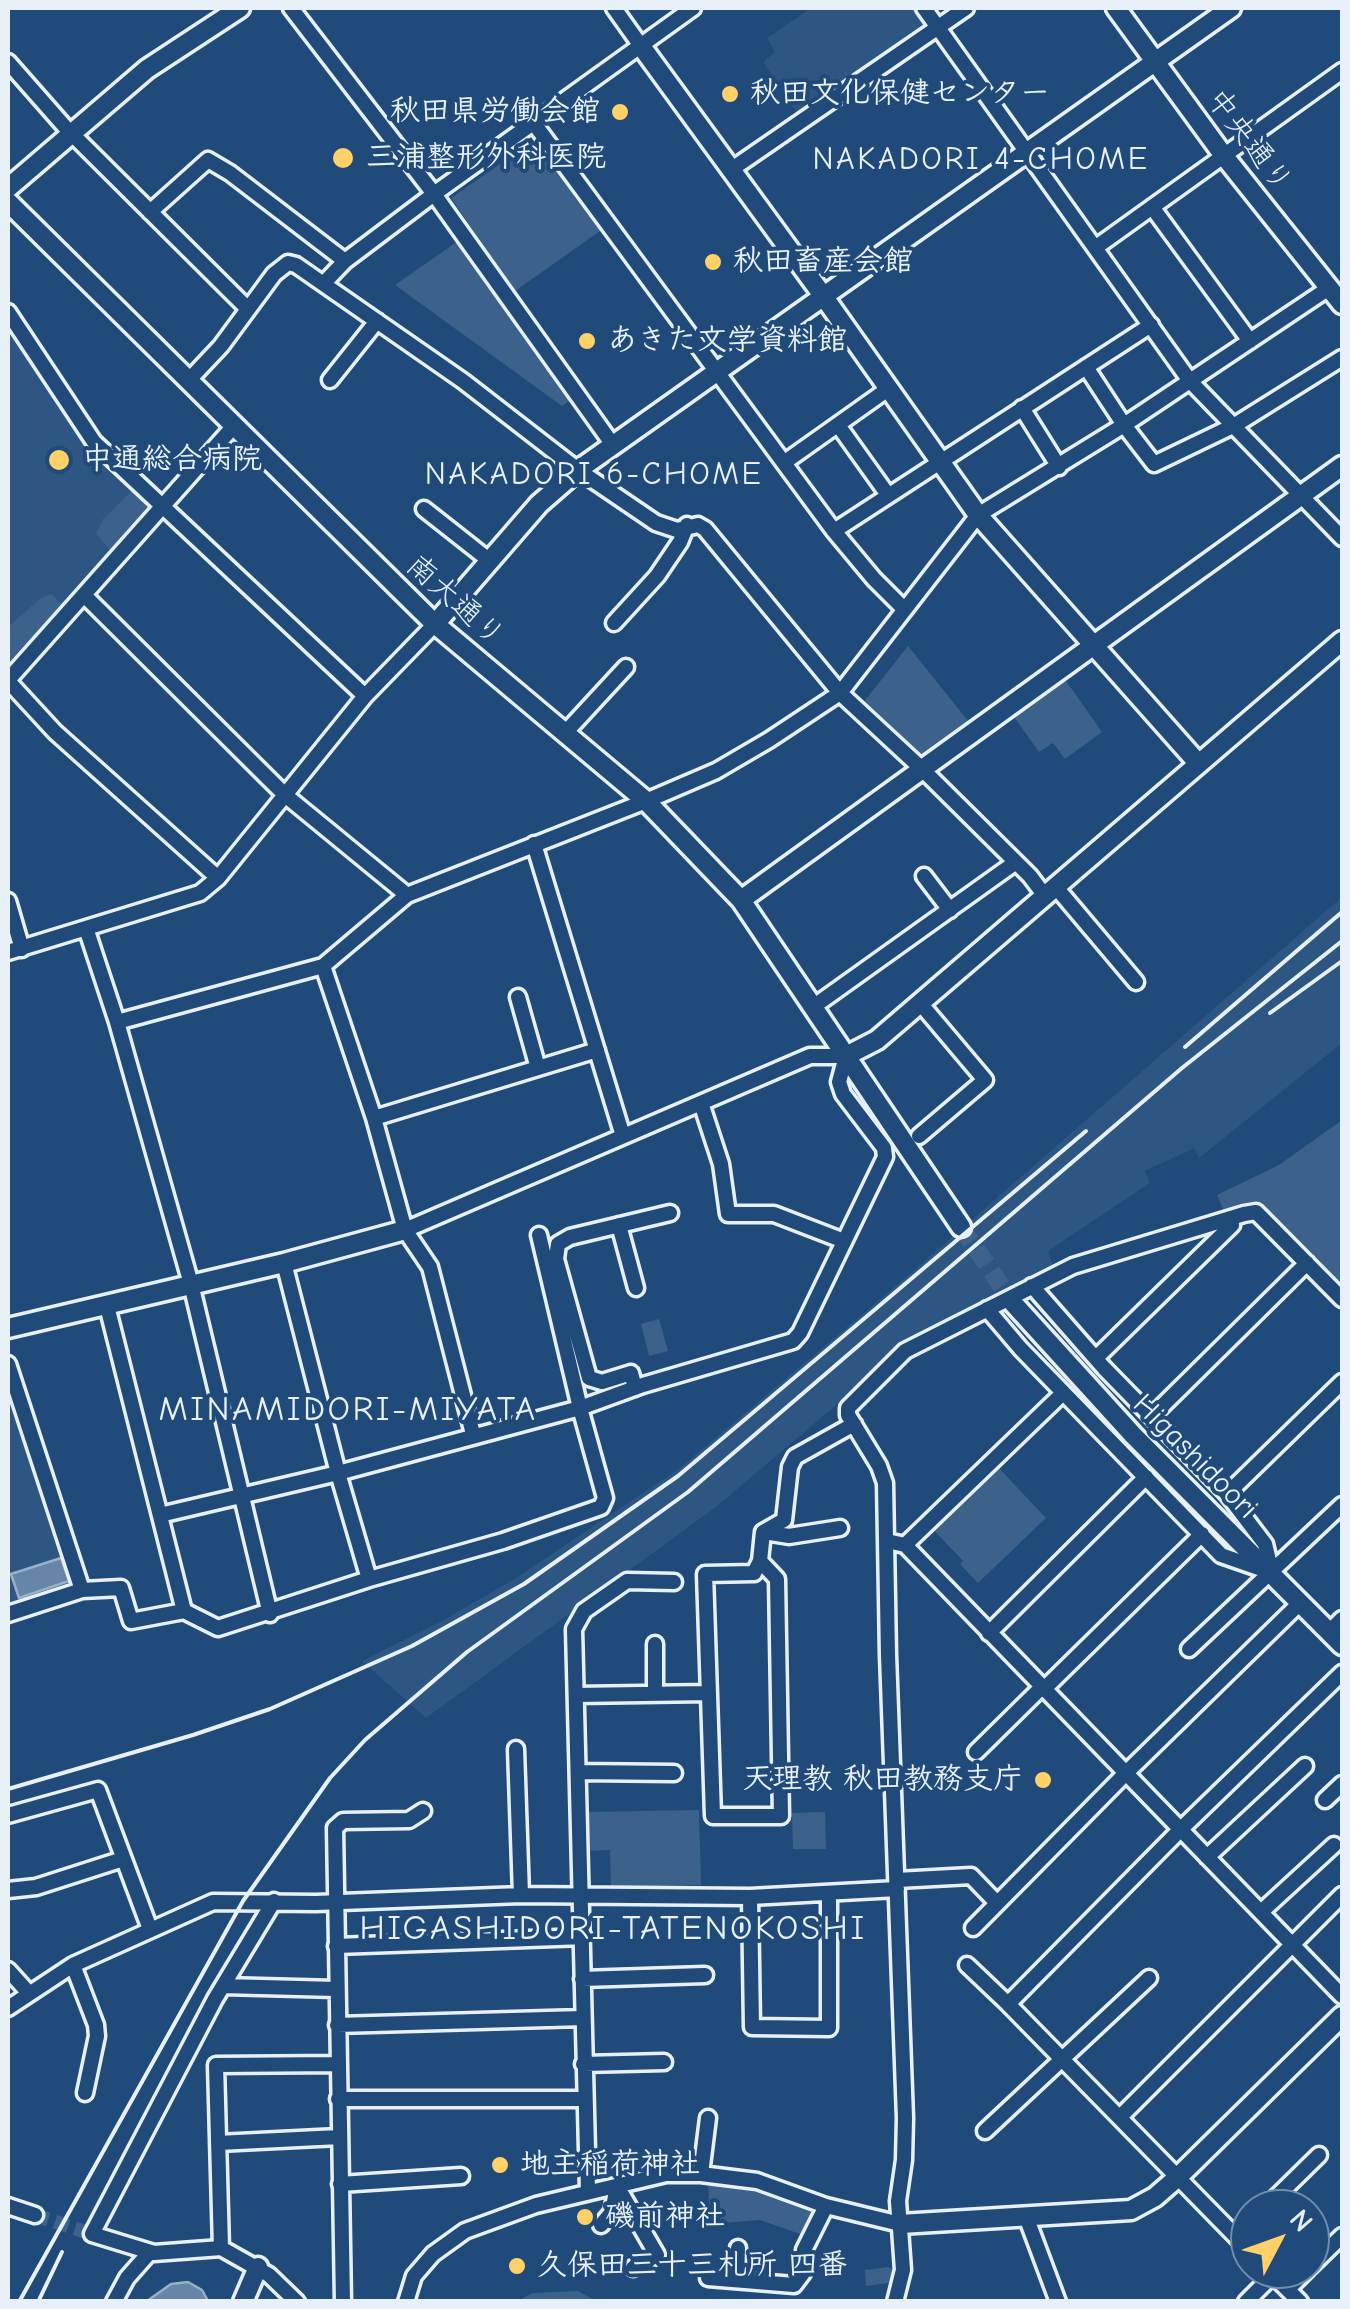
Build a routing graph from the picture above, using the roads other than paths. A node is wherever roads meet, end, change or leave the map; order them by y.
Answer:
1 (240, 8) edge
2 (291, 8) edge
3 (614, 8) edge
4 (693, 8) edge
5 (924, 8) edge
6 (966, 8) edge
7 (1116, 8) edge
8 (1231, 8) edge
9 (939, 27) junction
10 (641, 46) junction
11 (8, 62) edge
12 (1155, 62) junction
13 (1342, 71) edge
14 (532, 122) junction
15 (70, 132) junction
16 (1027, 152) junction
17 (1224, 156) junction
18 (732, 169) junction
19 (8, 188) edge
20 (434, 194) junction
21 (8, 202) edge
22 (1152, 207) junction
23 (150, 212) junction
24 (1095, 248) junction
25 (345, 261) junction
26 (324, 283) junction
27 (1329, 288) junction
28 (824, 297) junction
29 (1342, 304) edge
30 (248, 309) junction
31 (8, 312) edge
32 (377, 321) junction
33 (1151, 326) junction
34 (1250, 341) junction
35 (1342, 358) edge
36 (1086, 367) junction
37 (719, 372) junction
38 (330, 380) dead end
39 (188, 381) junction
40 (1190, 381) junction
41 (888, 389) junction
42 (1022, 408) junction
43 (838, 425) junction
44 (1124, 425) junction
45 (1235, 425) junction
46 (234, 427) junction
47 (613, 445) junction
48 (784, 462) junction
49 (938, 462) junction
50 (1342, 466) edge
51 (1058, 467) junction
52 (578, 470) junction
53 (888, 495) junction
54 (1303, 496) junction
55 (160, 508) junction
56 (424, 509) dead end
57 (978, 515) junction
58 (687, 526) junction
59 (834, 530) junction
60 (1342, 538) edge
61 (490, 561) junction
62 (85, 596) junction
63 (904, 609) junction
64 (614, 622) dead end
65 (435, 624) junction
66 (1342, 641) edge
67 (1094, 645) junction
68 (626, 667) dead end
69 (8, 680) edge
70 (840, 693) junction
71 (365, 696) junction
72 (565, 733) junction
73 (1198, 763) junction
74 (922, 768) junction
75 (284, 795) junction
76 (646, 801) junction
77 (534, 844) junction
78 (1016, 862) junction
79 (924, 876) dead end
80 (218, 878) junction
81 (1050, 891) junction
82 (407, 894) junction
83 (741, 900) junction
84 (8, 901) edge
85 (950, 910) junction
86 (86, 928) junction
87 (15, 950) edge
88 (323, 966) junction
89 (1136, 982) dead end
90 (518, 998) dead end
91 (920, 1003) junction
92 (813, 1007) junction
93 (117, 1022) junction
94 (597, 1050) junction
95 (846, 1056) junction
96 (538, 1068) junction
97 (701, 1103) junction
98 (374, 1118) junction
99 (623, 1136) junction
100 (919, 1136) dead end
101 (670, 1213) dead end
102 (1229, 1219) junction
103 (619, 1225) junction
104 (961, 1226) tunnel mouth
105 (404, 1230) junction
106 (539, 1234) dead end
107 (844, 1241) junction
108 (284, 1263) junction
109 (1307, 1264) junction
110 (190, 1284) junction
111 (1032, 1286) junction
112 (636, 1288) dead end
113 (1342, 1299) edge
114 (1013, 1303) tunnel mouth
115 (107, 1306) junction
116 (987, 1310) junction
117 (8, 1328) edge
118 (1096, 1358) junction
119 (8, 1364) edge
120 (1342, 1382) edge
121 (635, 1388) junction
122 (1064, 1393) junction
123 (580, 1408) junction
124 (1152, 1416) junction
125 (854, 1424) junction
126 (473, 1434) junction
127 (338, 1473) junction
128 (1146, 1477) junction
129 (1227, 1494) junction
130 (244, 1495) junction
131 (1342, 1505) edge
132 (160, 1515) junction
133 (840, 1528) dead end
134 (763, 1532) junction
135 (1202, 1534) junction
136 (887, 1541) junction
137 (906, 1544) junction
138 (760, 1561) junction
139 (1272, 1573) junction
140 (369, 1579) junction
141 (674, 1582) dead end
142 (82, 1590) junction
143 (1301, 1602) junction
144 (184, 1612) junction
145 (8, 1614) edge
146 (270, 1614) junction
147 (1338, 1632) edge
148 (989, 1633) junction
149 (654, 1644) dead end
150 (1189, 1649) dead end
151 (1342, 1673) edge
152 (1043, 1688) junction
153 (709, 1693) junction
154 (655, 1694) junction
155 (576, 1695) junction
156 (516, 1748) dead end
157 (976, 1752) dead end
158 (1305, 1766) dead end
159 (579, 1772) junction
160 (674, 1772) dead end
161 (1126, 1772) junction
162 (1342, 1784) edge
163 (1326, 1800) dead end
164 (423, 1810) dead end
165 (8, 1815) edge
166 (1181, 1829) junction
167 (1334, 1844) dead end
168 (1208, 1857) junction
169 (123, 1859) junction
170 (897, 1884) junction
171 (8, 1890) edge
172 (829, 1894) junction
173 (521, 1895) junction
174 (583, 1895) junction
175 (1342, 1895) edge
176 (750, 1896) junction
177 (274, 1902) junction
178 (335, 1902) junction
179 (998, 1903) junction
180 (1261, 1912) junction
181 (973, 1928) dead end
182 (150, 1929) junction
183 (584, 1937) junction
184 (1292, 1944) junction
185 (336, 1946) junction
186 (72, 1965) junction
187 (967, 1965) dead end
188 (8, 1970) edge
189 (705, 1975) dead end
190 (1150, 1978) dead end
191 (582, 1979) junction
192 (223, 1986) junction
193 (336, 1988) junction
194 (28, 1992) junction
195 (1342, 1996) edge
196 (1008, 2004) junction
197 (8, 2008) edge
198 (1342, 2016) edge
199 (583, 2018) junction
200 (337, 2024) junction
201 (1063, 2060) junction
202 (664, 2062) dead end
203 (337, 2064) junction
204 (584, 2064) junction
205 (85, 2093) dead end
206 (338, 2099) junction
207 (584, 2099) junction
208 (1120, 2117) junction
209 (708, 2118) dead end
210 (985, 2130) dead end
211 (339, 2137) junction
212 (218, 2143) junction
213 (1318, 2155) dead end
214 (701, 2174) junction
215 (461, 2176) dead end
216 (1178, 2177) junction
217 (340, 2184) junction
218 (618, 2186) junction
219 (1284, 2189) edge
220 (588, 2190) junction
221 (8, 2206) edge
222 (826, 2206) junction
223 (35, 2216) tunnel mouth
224 (1027, 2218) junction
225 (900, 2224) junction
226 (601, 2225) dead end
227 (1230, 2229) edge
228 (221, 2248) junction
229 (738, 2248) dead end
230 (150, 2252) junction
231 (258, 2267) junction
232 (633, 2268) dead end
233 (708, 2278) dead end
234 (738, 2278) junction
235 (1288, 2289) edge
236 (114, 2302) edge
237 (243, 2302) edge
238 (296, 2302) edge
239 (344, 2302) edge
240 (406, 2302) edge
241 (895, 2302) edge
242 (1058, 2302) edge
243 (1300, 2302) edge

1 - 15 street
2 - 20 street
3 - 10 street
4 - 10 street
5 - 9 street
6 - 9 street
7 - 12 street, 中央通り
8 - 12 street
9 - 16 street
9 - 18 street
10 - 14 street
10 - 18 street
11 - 15 street
12 - 16 street
12 - 17 street, 中央通り
13 - 17 street
14 - 20 street
14 - 37 street
15 - 19 street
15 - 23 street
16 - 24 street
16 - 28 street
17 - 22 street
17 - 27 street, 中央通り
18 - 28 street
20 - 25 street
20 - 47 street
21 - 39 street, 南大通り
22 - 24 street
22 - 34 street
23 - 25 street
23 - 30 street
24 - 33 street
25 - 26 street
26 - 30 street
26 - 32 street
27 - 29 street, 中央通り
27 - 34 street
28 - 37 street
28 - 41 street
30 - 39 street
31 - 55 street
32 - 38 street
32 - 52 street
33 - 36 street
33 - 40 street
34 - 40 street
35 - 45 street
36 - 42 street
36 - 44 street
37 - 47 street
37 - 48 street
39 - 46 street, 南大通り
40 - 44 street
40 - 45 street
41 - 43 street
41 - 49 street
42 - 49 street
42 - 51 street
43 - 48 street
43 - 53 street
44 - 45 street
44 - 51 street
45 - 54 street
46 - 55 street
46 - 65 street, 南大通り
47 - 52 street
48 - 59 street
49 - 53 street
49 - 57 street
50 - 54 street
51 - 57 street
52 - 58 street
52 - 61 street
53 - 59 street
54 - 60 street
54 - 67 street
55 - 62 street
55 - 71 street
56 - 61 street
57 - 63 street
57 - 67 street
58 - 64 street
58 - 70 street
59 - 63 street
61 - 65 street
62 - 69 street
62 - 75 street
63 - 70 street
65 - 71 street
65 - 72 street, 南大通り
66 - 73 street
67 - 73 street
67 - 74 street
68 - 72 street
69 - 80 street
70 - 74 street
70 - 76 street
71 - 75 street
72 - 76 street, 南大通り
73 - 81 street
74 - 78 street
74 - 83 street
75 - 80 street
75 - 82 street
76 - 77 street
76 - 83 street, 南大通り
77 - 82 street
77 - 94 street
78 - 81 street
78 - 85 street
79 - 85 street
80 - 86 street
81 - 89 street
81 - 91 street
82 - 88 street
83 - 92 street, 南大通り
84 - 87 street
85 - 92 street
86 - 87 street
86 - 93 street
88 - 93 street
88 - 98 street
90 - 96 street
91 - 95 street
91 - 100 street
92 - 95 street, 南大通り
93 - 110 street
94 - 96 street
94 - 99 street
95 - 97 street
95 - 104 street
95 - 107 street
96 - 98 street
97 - 99 street
97 - 107 street
98 - 105 street
99 - 105 street
101 - 103 street
102 - 109 street
102 - 111 street
102 - 118 street
103 - 112 street
103 - 121 street
105 - 108 street
105 - 126 street
106 - 123 street
107 - 121 street
108 - 110 street
108 - 127 street
109 - 113 street
109 - 124 street
110 - 115 street
110 - 130 street
111 - 116 street
111 - 118 street
114 - 139 street, Higashidoori
115 - 117 street
115 - 132 street
116 - 122 street
116 - 125 street
118 - 124 street
119 - 142 street
120 - 129 street
121 - 123 street
122 - 128 street
122 - 137 street
123 - 126 street
123 - 140 street
124 - 129 street
125 - 134 street
125 - 136 street
126 - 127 street
127 - 130 street
127 - 140 street
128 - 135 street
128 - 148 street
129 - 139 street
130 - 132 street
130 - 146 street
131 - 139 street
132 - 144 street
133 - 134 street
134 - 138 street
135 - 139 street
135 - 152 street
136 - 137 street
136 - 170 street
137 - 148 street
138 - 153 street
138 - 153 street
139 - 143 street, Higashidoori
139 - 150 street
140 - 146 street
141 - 155 street
142 - 144 street
142 - 145 street
143 - 147 street, Higashidoori
143 - 161 street
144 - 146 street
148 - 152 street
149 - 154 street
151 - 166 street
152 - 157 street
152 - 161 street
153 - 154 street
154 - 155 street
155 - 159 street
156 - 173 street
158 - 168 street
159 - 160 street
159 - 174 street
161 - 166 street
161 - 179 street
162 - 163 street
164 - 178 street
165 - 169 street
166 - 168 street
166 - 196 street
167 - 180 street
168 - 180 street
169 - 171 street
169 - 182 street
170 - 172 street
170 - 179 street
170 - 225 street
172 - 176 street
172 - 176 street
173 - 174 street
173 - 178 street
174 - 176 street
174 - 183 street
175 - 184 street
177 - 178 street
177 - 182 street
177 - 192 street
178 - 185 street
179 - 181 street
180 - 184 street
182 - 186 street
183 - 185 street
183 - 191 street
184 - 195 street
184 - 208 street
185 - 193 street
186 - 194 street
186 - 205 street
187 - 196 street
188 - 194 street
189 - 191 street
190 - 201 street
191 - 199 street
192 - 193 street
192 - 230 street
193 - 200 street
194 - 197 street
196 - 201 street
198 - 216 street
199 - 200 street
199 - 204 street
200 - 203 street
201 - 208 street
201 - 210 street
202 - 204 street
203 - 206 street
203 - 212 street
204 - 207 street
206 - 207 street
206 - 211 street
207 - 220 street
208 - 216 street
209 - 214 street
211 - 212 street
211 - 217 street
212 - 228 street
213 - 219 street
214 - 218 street
214 - 222 street
215 - 217 street
216 - 224 street
216 - 227 street
217 - 239 street
218 - 220 street
218 - 226 street
218 - 232 street
220 - 240 street
221 - 223 street
222 - 225 street
222 - 234 street
224 - 225 street
224 - 242 street
225 - 241 street
228 - 230 street
228 - 231 street
229 - 234 street
230 - 236 street
231 - 237 street
231 - 238 street
233 - 234 street
235 - 243 street

